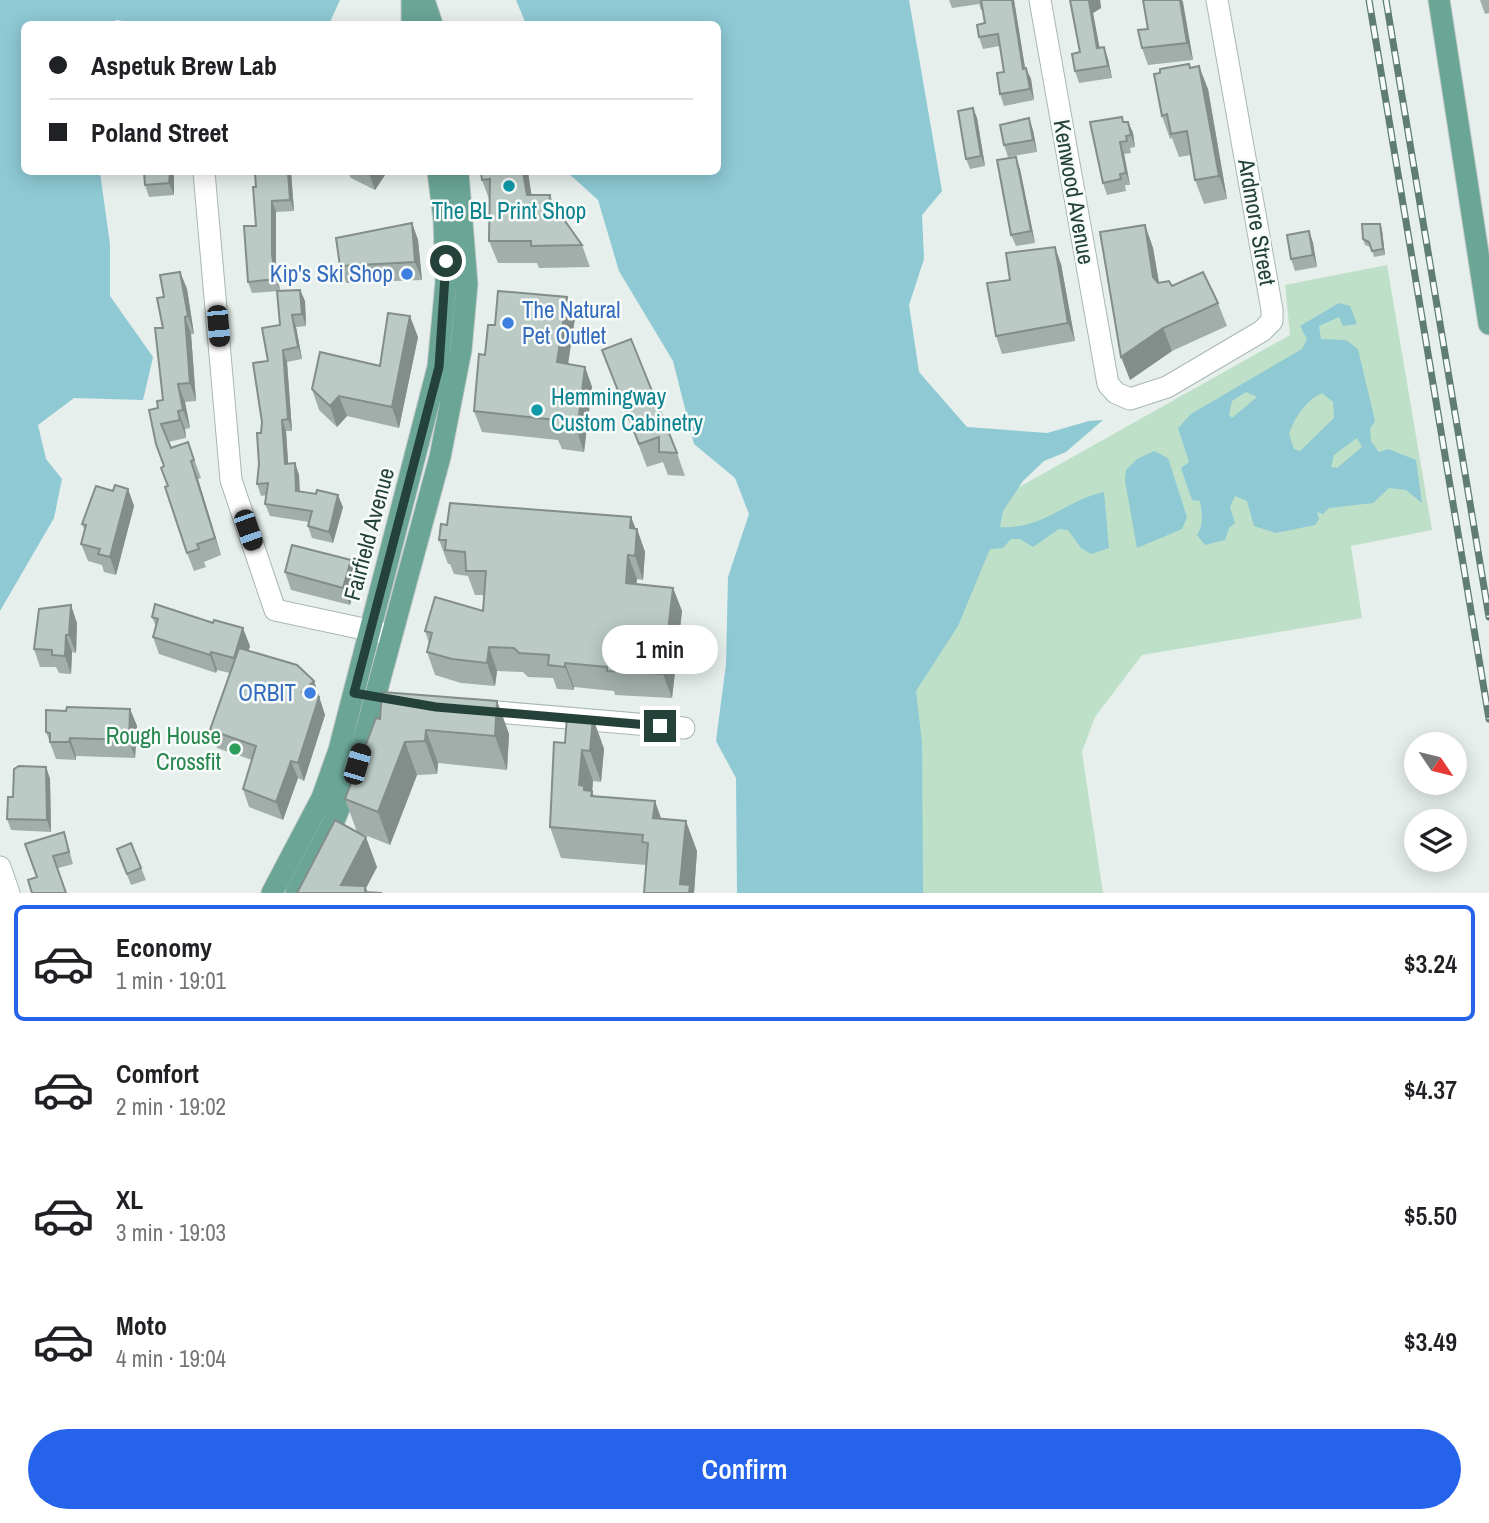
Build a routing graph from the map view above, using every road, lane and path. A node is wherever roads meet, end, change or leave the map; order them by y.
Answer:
1 (412, 0) edge
2 (424, 0) edge
3 (1040, 0) edge
4 (1217, 0) edge
5 (1439, 0) edge
6 (412, 21) edge
7 (431, 21) edge
8 (204, 175) edge
9 (438, 175) edge
10 (458, 175) edge
11 (456, 283) junction
12 (1489, 324) edge
13 (1167, 387) joint
14 (418, 454) junction
15 (440, 457) junction
16 (408, 489) junction
17 (430, 494) junction
18 (370, 632) junction
19 (392, 635) junction
20 (354, 693) junction
21 (384, 699) junction
22 (449, 708) edge
23 (684, 728) dead end
24 (315, 836) junction
25 (0, 867) edge
26 (9, 893) edge
27 (272, 893) edge
28 (296, 893) edge

1 - 6 main road
2 - 7 main road
3 - 13 street, Kenwood Avenue
4 - 13 street, Ardmore Street
5 - 12 main road
8 - 18 street
9 - 11 main road, Fairfield Avenue
10 - 11 main road, Fairfield Avenue
11 - 14 main road, Fairfield Avenue
11 - 15 main road, Fairfield Avenue
14 - 15 main road
14 - 16 main road, Fairfield Avenue
15 - 17 main road, Fairfield Avenue
16 - 17 main road
16 - 18 main road, Fairfield Avenue
17 - 19 main road, Fairfield Avenue
18 - 19 street
18 - 20 main road, Fairfield Avenue
19 - 21 main road, Fairfield Avenue
20 - 21 street
20 - 24 main road, Fairfield Avenue
21 - 24 main road, Fairfield Avenue
22 - 23 street
24 - 27 main road, Fairfield Avenue
24 - 28 main road, Fairfield Avenue
25 - 26 street

